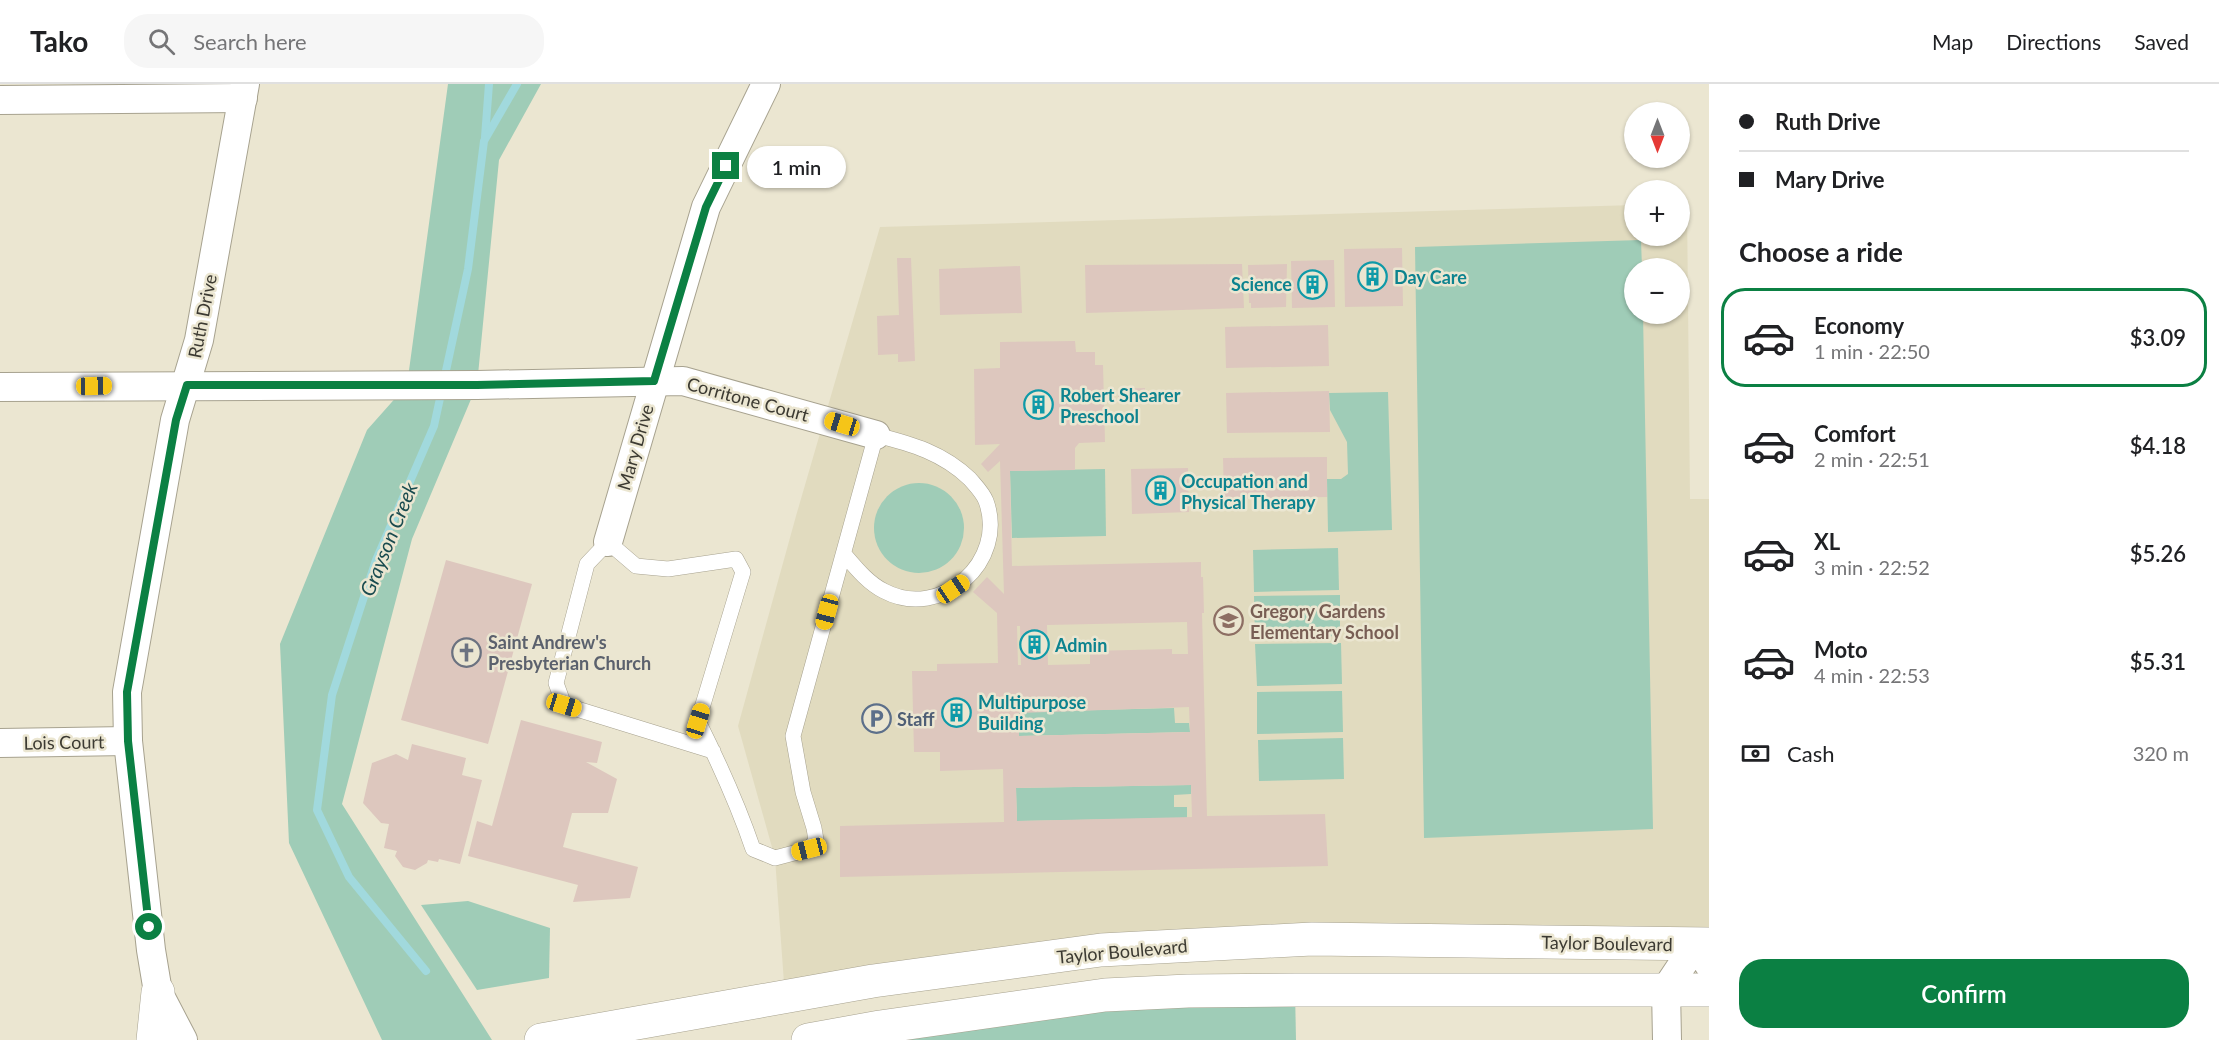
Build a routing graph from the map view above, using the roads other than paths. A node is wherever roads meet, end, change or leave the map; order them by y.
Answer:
1 (766, 84) edge
2 (244, 91) edge
3 (0, 100) edge
4 (654, 381) junction
5 (187, 385) junction
6 (0, 387) edge
7 (876, 435) junction
8 (608, 542) junction
9 (844, 554) junction
10 (128, 741) junction
11 (0, 743) edge
12 (713, 751) junction
13 (1705, 951) edge
14 (1666, 989) junction
15 (1709, 990) edge
16 (158, 992) junction
17 (153, 1040) edge
18 (183, 1040) edge
19 (541, 1040) edge
20 (808, 1040) edge
21 (1667, 1040) edge

1 - 4 street, Mary Drive
2 - 3 street
2 - 5 street, Ruth Drive
4 - 5 street, Corritone Court
4 - 7 street, Corritone Court
4 - 8 street, Mary Drive
5 - 6 street, Corritone Court
5 - 10 street, Ruth Drive
7 - 9 lane
7 - 9 lane
8 - 12 lane
8 - 12 lane
9 - 12 lane
10 - 11 street, Lois Court
10 - 16 street, Ruth Drive
13 - 14 street
13 - 19 main road, Taylor Boulevard
14 - 15 main road
14 - 20 main road
14 - 21 street
16 - 17 main road
16 - 18 street, Ruth Drive

